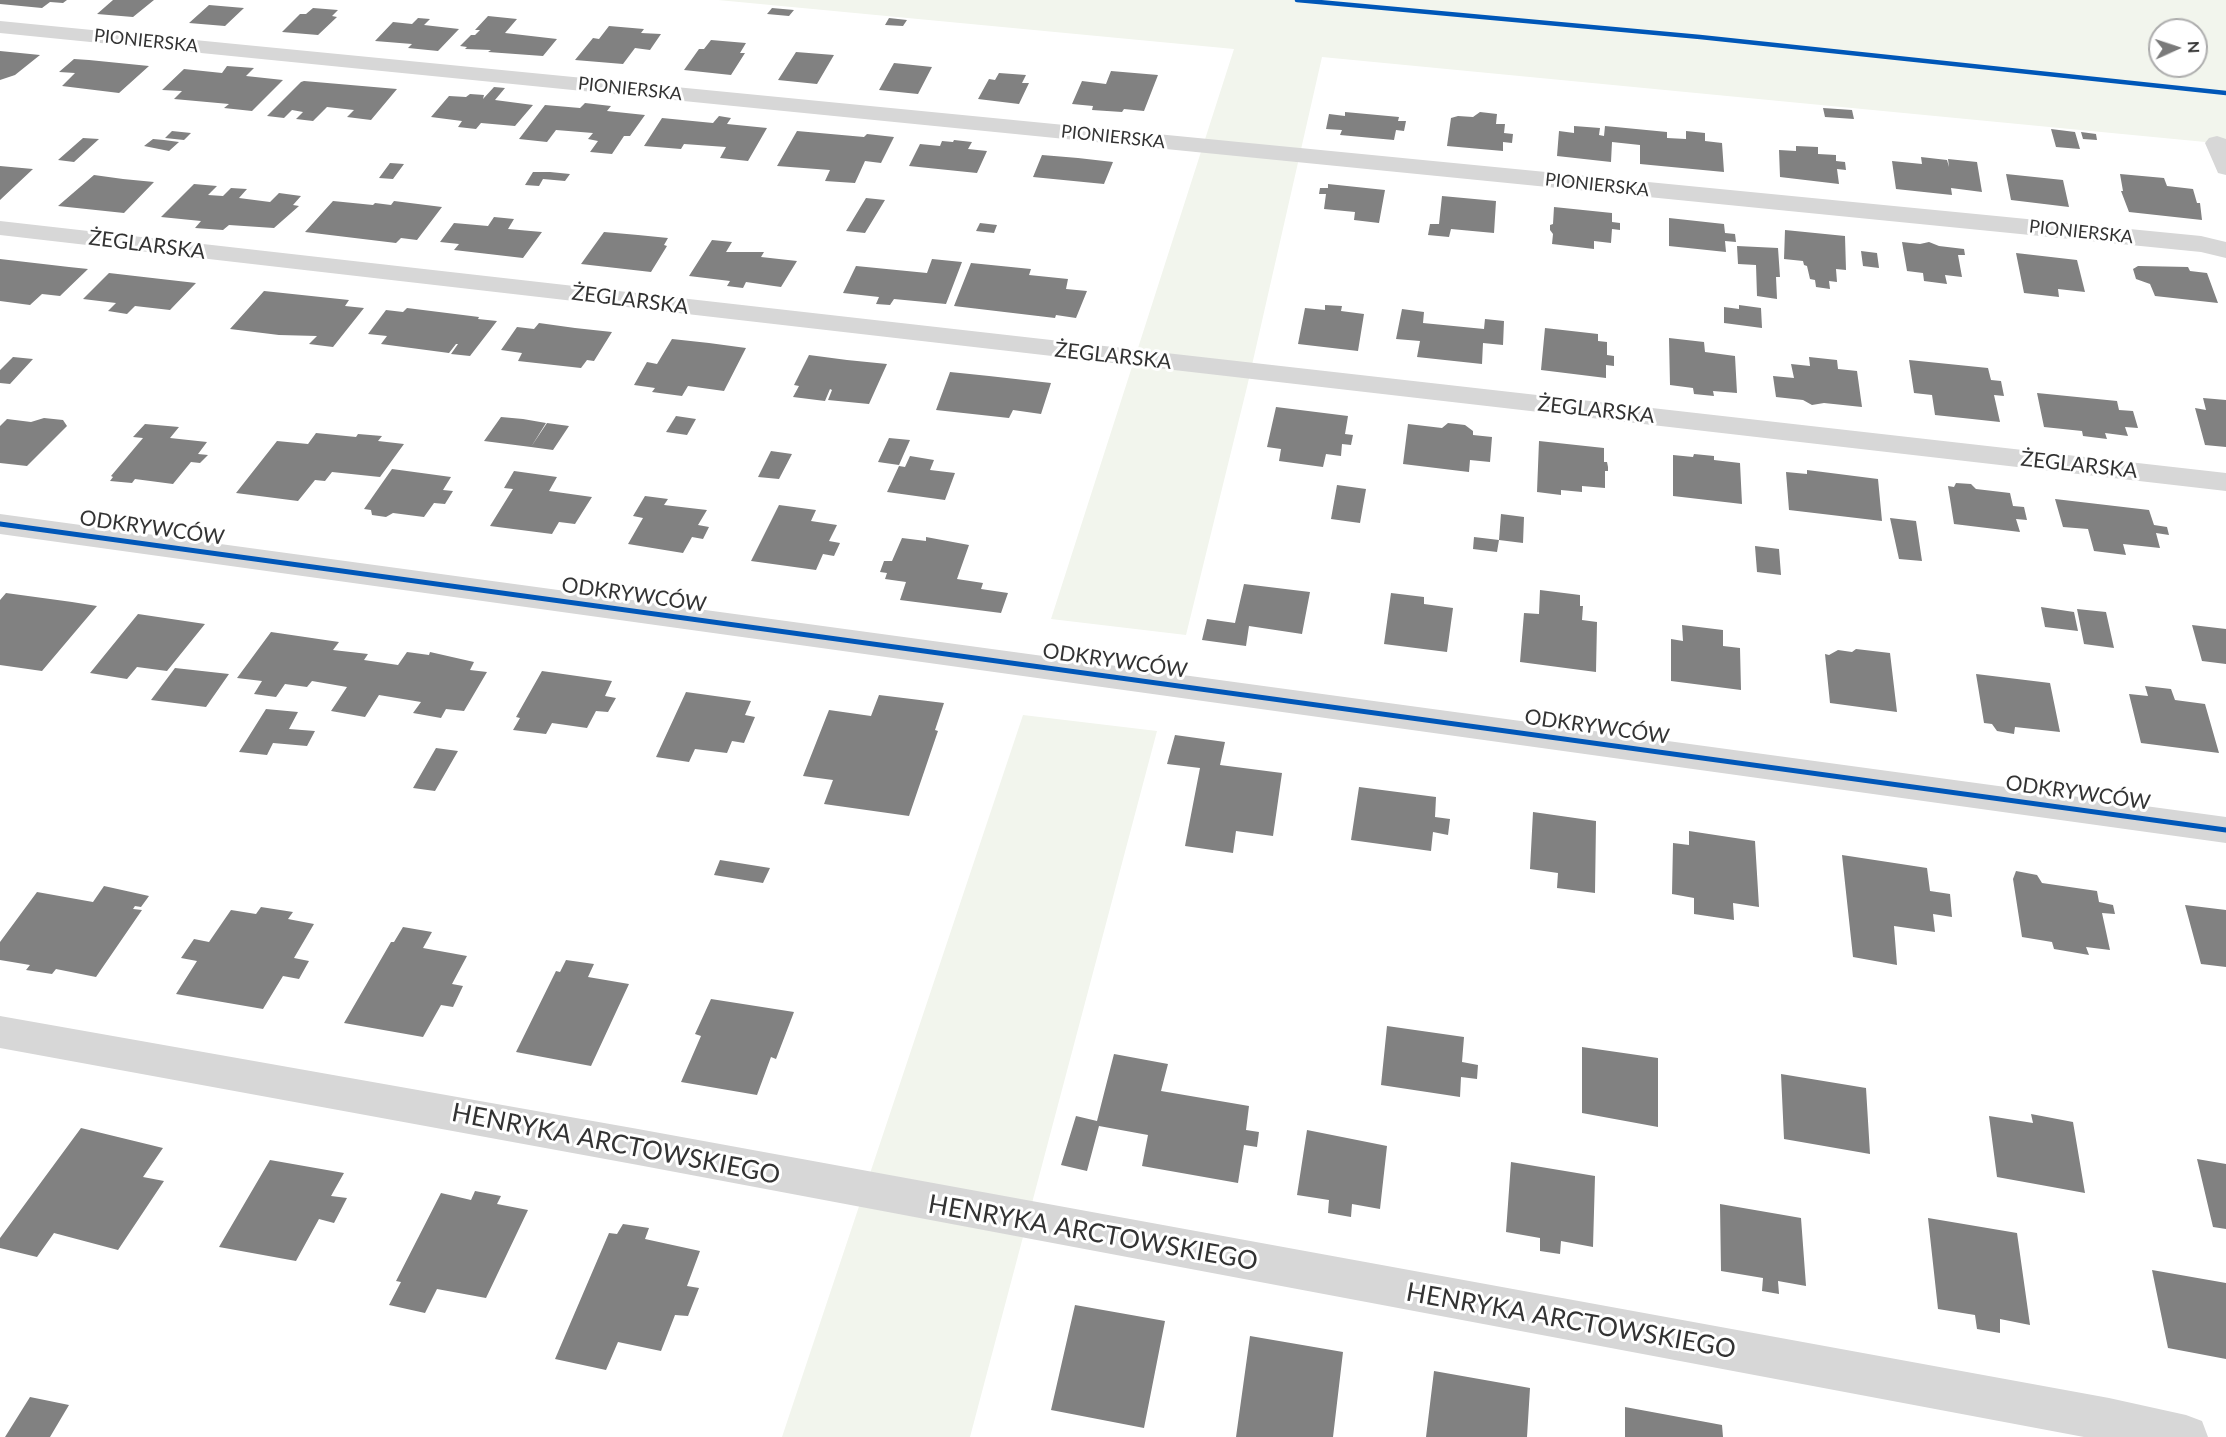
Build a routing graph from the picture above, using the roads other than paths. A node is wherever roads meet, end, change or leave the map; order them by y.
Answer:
1 (0, 27) edge
2 (2217, 143) dead end
3 (2226, 168) edge
4 (0, 228) edge
5 (2226, 250) edge
6 (2226, 482) edge
7 (0, 524) edge
8 (2226, 830) edge
9 (0, 1032) edge
10 (2186, 1437) edge

1 - 5 street, PIONIERSKA
2 - 3 street
4 - 6 street, ŻEGLARSKA
7 - 8 street, ODKRYWCÓW
9 - 10 street, HENRYKA ARCTOWSKIEGO

